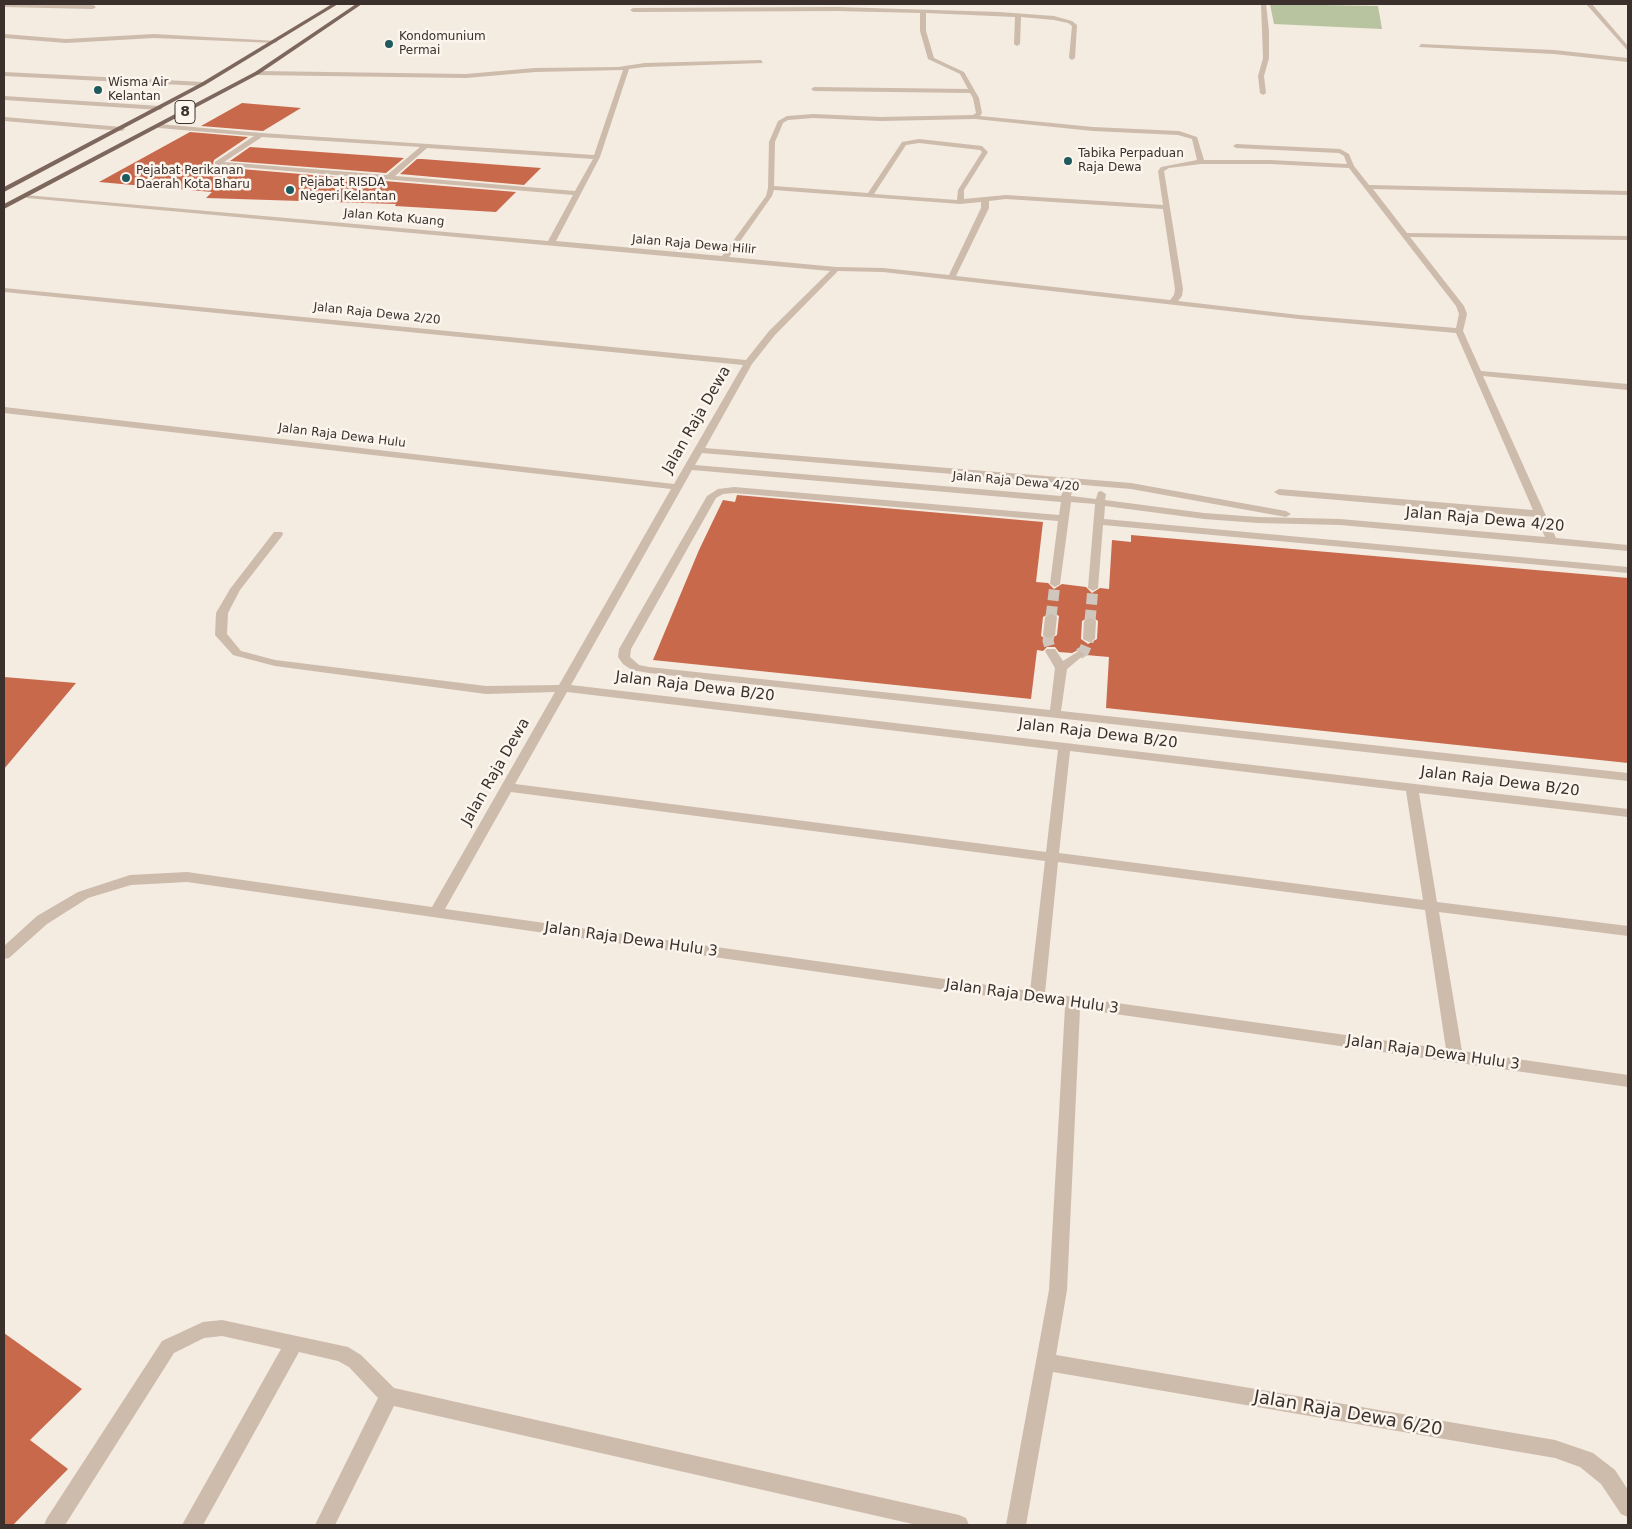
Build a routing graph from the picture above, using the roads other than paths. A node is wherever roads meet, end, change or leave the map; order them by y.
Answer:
1 (334, 4) edge
2 (359, 4) edge
3 (1263, 4) edge
4 (1589, 4) edge
5 (4, 5) edge
6 (838, 6) edge
7 (93, 7) dead end
8 (633, 10) dead end
9 (923, 13) junction
10 (1018, 16) junction
11 (4, 36) edge
12 (275, 41) junction
13 (1017, 44) dead end
14 (1421, 46) dead end
15 (1628, 49) edge
16 (1072, 58) dead end
17 (1628, 60) edge
18 (761, 62) dead end
19 (627, 67) junction
20 (257, 73) junction
21 (4, 74) edge
22 (202, 84) junction
23 (814, 89) dead end
24 (1262, 90) dead end
25 (972, 91) junction
26 (4, 98) edge
27 (160, 108) junction
28 (975, 117) junction
29 (4, 119) edge
30 (159, 126) junction
31 (122, 129) junction
32 (261, 135) junction
33 (425, 146) junction
34 (1236, 146) dead end
35 (596, 157) junction
36 (1201, 162) junction
37 (1351, 166) junction
38 (389, 177) junction
39 (1368, 187) junction
40 (771, 188) junction
41 (5, 189) edge
42 (577, 193) junction
43 (1628, 193) edge
44 (870, 195) junction
45 (27, 196) junction
46 (985, 199) junction
47 (960, 202) junction
48 (4, 207) edge
49 (1167, 207) junction
50 (1405, 235) junction
51 (1628, 238) edge
52 (551, 243) junction
53 (724, 259) junction
54 (836, 269) junction
55 (952, 277) junction
56 (4, 290) edge
57 (1171, 303) junction
58 (1458, 331) junction
59 (748, 363) junction
60 (1478, 373) junction
61 (1628, 386) edge
62 (4, 410) edge
63 (698, 450) junction
64 (689, 467) junction
65 (1068, 481) junction
66 (1102, 484) junction
67 (677, 487) junction
68 (1279, 492) dead end
69 (1066, 499) junction
70 (1101, 502) junction
71 (1540, 514) junction
72 (1063, 518) junction
73 (1099, 522) junction
74 (1340, 522) junction
75 (278, 534) dead end
76 (1552, 541) junction
77 (1628, 548) edge
78 (1628, 570) edge
79 (1055, 584) tunnel mouth
80 (1093, 588) tunnel mouth
81 (1051, 617) tunnel mouth
82 (1090, 621) tunnel mouth
83 (1049, 635) tunnel mouth
84 (1089, 639) tunnel mouth
85 (1051, 651) tunnel mouth
86 (1080, 654) tunnel mouth
87 (1061, 668) junction
88 (563, 688) junction
89 (1055, 715) junction
90 (1064, 747) junction
91 (1628, 777) edge
92 (507, 787) junction
93 (1412, 788) junction
94 (1628, 813) edge
95 (1052, 857) junction
96 (1431, 906) junction
97 (436, 912) junction
98 (1628, 932) edge
99 (4, 954) edge
100 (1037, 997) junction
101 (1072, 1002) junction
102 (1455, 1056) junction
103 (1628, 1081) edge
104 (294, 1343) junction
105 (1047, 1362) junction
106 (389, 1396) junction
107 (1628, 1507) edge
108 (54, 1525) edge
109 (192, 1525) edge
110 (326, 1525) edge
111 (959, 1525) edge
112 (1016, 1525) edge

1 - 12 main road, 8
2 - 20 main road, 8
3 - 24 street
4 - 15 street
5 - 7 street
6 - 8 street
6 - 9 street
9 - 10 street
9 - 25 street
10 - 13 street
10 - 16 street
11 - 12 street
12 - 22 main road, 8
14 - 17 street
18 - 19 street
19 - 20 street
19 - 35 street
20 - 22 main road
20 - 30 main road, 8
21 - 22 street
22 - 27 main road, 8
23 - 25 street
25 - 28 street
26 - 27 street
27 - 31 main road, 8
28 - 36 street
28 - 40 street
29 - 31 street
30 - 32 street
30 - 45 main road, 8
31 - 41 main road, 8
32 - 33 street
32 - 38 street
33 - 35 street
33 - 38 street
34 - 37 street
35 - 42 street
36 - 37 street
36 - 49 street
37 - 39 street
38 - 42 street
39 - 43 street
39 - 50 street
40 - 44 street
40 - 53 street
42 - 52 street
44 - 47 street
44 - 47 street
45 - 48 main road, 8
45 - 52 street, Jalan Kota Kuang
46 - 47 street
46 - 49 street
46 - 55 street
49 - 57 street
50 - 51 street
50 - 58 street
52 - 53 street, Jalan Raja Dewa Hilir
53 - 54 street, Jalan Raja Dewa Hilir
54 - 55 street, Jalan Raja Dewa Hilir
54 - 59 street, Jalan Raja Dewa
55 - 57 street, Jalan Raja Dewa Hilir
56 - 59 street, Jalan Raja Dewa 2/20
57 - 58 street, Jalan Raja Dewa Hilir
58 - 60 street
59 - 63 street, Jalan Raja Dewa
60 - 61 street
60 - 71 street
62 - 67 street, Jalan Raja Dewa Hulu
63 - 64 street, Jalan Raja Dewa
63 - 65 street, Jalan Raja Dewa 4/20
64 - 67 street, Jalan Raja Dewa
64 - 69 street, Jalan Raja Dewa 4/20
65 - 66 street, Jalan Raja Dewa 4/20
65 - 69 street
66 - 70 street
66 - 74 street, Jalan Raja Dewa 4/20
67 - 88 street, Jalan Raja Dewa
68 - 71 street
69 - 70 street, Jalan Raja Dewa 4/20
69 - 72 street
70 - 73 street
70 - 74 street, Jalan Raja Dewa 4/20
71 - 76 street
72 - 79 street
72 - 89 street
73 - 78 street
73 - 80 street
74 - 76 street, Jalan Raja Dewa 4/20
75 - 88 street, Jalan Raja Dewa B/20
76 - 77 street, Jalan Raja Dewa 4/20
81 - 83 street
82 - 84 street
85 - 87 street
86 - 87 street
87 - 89 street
88 - 90 street, Jalan Raja Dewa B/20
88 - 92 street, Jalan Raja Dewa
89 - 91 street
90 - 93 street, Jalan Raja Dewa B/20
90 - 95 street
92 - 95 street
92 - 97 street, Jalan Raja Dewa
93 - 94 street, Jalan Raja Dewa B/20
93 - 96 street
95 - 96 street
95 - 100 street
96 - 98 street
96 - 102 street
97 - 99 street
97 - 100 street, Jalan Raja Dewa Hulu 3
100 - 101 street, Jalan Raja Dewa Hulu 3
101 - 102 street, Jalan Raja Dewa Hulu 3
101 - 105 street
102 - 103 street, Jalan Raja Dewa Hulu 3
104 - 106 street
104 - 108 street
104 - 109 street
105 - 107 street, Jalan Raja Dewa 6/20
105 - 112 street
106 - 110 street
106 - 111 street

